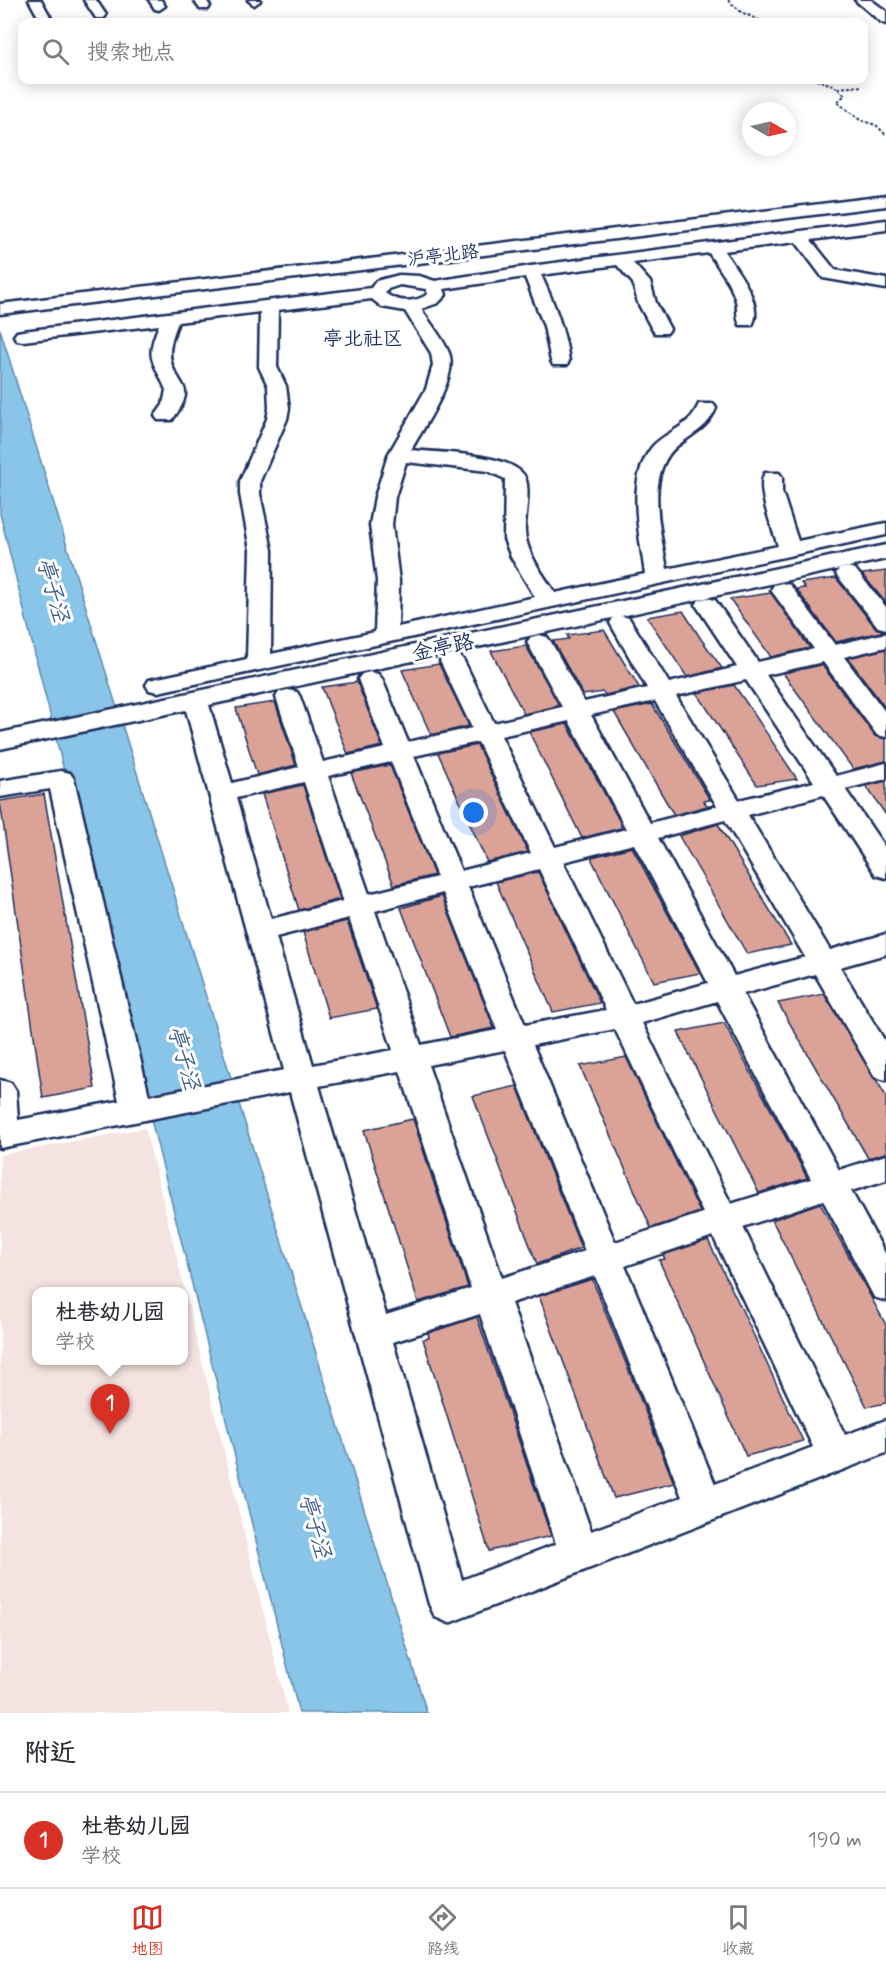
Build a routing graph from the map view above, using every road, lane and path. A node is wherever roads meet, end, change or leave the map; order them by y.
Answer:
1 (35, 0) edge
2 (90, 0) edge
3 (728, 0) edge
4 (864, 0) edge
5 (100, 15) dead end
6 (886, 17) edge
7 (45, 18) edge
8 (758, 18) edge
9 (831, 84) edge
10 (863, 86) dead end
11 (837, 88) junction
12 (886, 135) edge
13 (886, 201) edge
14 (886, 225) edge
15 (800, 236) junction
16 (714, 248) junction
17 (621, 260) junction
18 (400, 261) junction
19 (380, 263) junction
20 (531, 271) junction
21 (409, 280) junction
22 (886, 284) edge
23 (434, 286) junction
24 (383, 288) junction
25 (410, 305) junction
26 (269, 308) junction
27 (5, 309) edge
28 (171, 319) junction
29 (746, 321) dead end
30 (661, 328) dead end
31 (23, 336) dead end
32 (560, 362) dead end
33 (706, 408) dead end
34 (165, 416) dead end
35 (398, 455) junction
36 (771, 477) dead end
37 (886, 529) edge
38 (790, 549) junction
39 (886, 552) edge
40 (847, 574) dead end
41 (657, 578) junction
42 (782, 590) dead end
43 (549, 601) junction
44 (707, 605) dead end
45 (886, 622) edge
46 (621, 623) dead end
47 (386, 636) junction
48 (886, 640) edge
49 (539, 642) dead end
50 (829, 653) junction
51 (452, 661) dead end
52 (260, 663) junction
53 (751, 670) junction
54 (370, 679) dead end
55 (158, 685) dead end
56 (662, 691) junction
57 (288, 697) dead end
58 (196, 701) junction
59 (576, 711) junction
60 (886, 730) edge
61 (486, 732) junction
62 (0, 741) edge
63 (400, 752) junction
64 (313, 771) junction
65 (886, 771) edge
66 (829, 786) junction
67 (0, 789) edge
68 (222, 793) junction
69 (732, 810) junction
70 (642, 834) junction
71 (547, 858) junction
72 (886, 869) edge
73 (453, 882) junction
74 (359, 906) junction
75 (261, 931) junction
76 (886, 944) edge
77 (822, 962) junction
78 (726, 989) junction
79 (624, 1017) junction
80 (515, 1038) junction
81 (411, 1058) junction
82 (886, 1069) edge
83 (302, 1079) junction
84 (0, 1091) edge
85 (148, 1108) junction
86 (2, 1136) edge
87 (886, 1167) edge
88 (831, 1185) junction
89 (722, 1220) junction
90 (605, 1259) junction
91 (886, 1287) edge
92 (492, 1296) junction
93 (373, 1334) junction
94 (886, 1436) edge
95 (836, 1455) junction
96 (705, 1506) junction
97 (579, 1554) junction

1 - 7 street
2 - 5 street
3 - 8 path
4 - 6 highway
9 - 11 path
10 - 11 path
11 - 12 path
13 - 18 street, 沪亭北路
14 - 15 street
15 - 16 street
15 - 22 street
16 - 17 street
16 - 29 street
17 - 20 street
17 - 30 street
18 - 19 street, 沪亭北路
18 - 21 street
19 - 24 street
19 - 27 street, 沪亭北路
20 - 23 street
20 - 32 street
21 - 23 street
21 - 24 street
23 - 25 street
24 - 25 street
24 - 26 street
25 - 35 street
26 - 28 street
26 - 52 street
28 - 31 street
28 - 34 street
33 - 41 street
35 - 43 street
35 - 47 street
36 - 38 street
37 - 38 street
38 - 41 street
39 - 58 street, 金亭路
40 - 45 street
41 - 43 street
42 - 50 street
43 - 47 street
44 - 53 street
46 - 56 street
47 - 52 street
48 - 50 street
49 - 59 street
50 - 53 street
50 - 60 street
51 - 61 street
52 - 55 street
53 - 56 street
53 - 66 street
54 - 63 street
56 - 59 street
56 - 69 street
57 - 64 street
58 - 62 street, 金亭路
58 - 68 street
59 - 61 street
59 - 70 street
61 - 63 street
61 - 71 street
63 - 64 street
63 - 73 street
64 - 68 street
64 - 74 street
65 - 66 street
66 - 69 street
66 - 72 street
67 - 85 street
68 - 75 street
69 - 70 street
69 - 77 street
70 - 71 street
70 - 78 street
71 - 73 street
71 - 79 street
73 - 74 street
73 - 80 street
74 - 75 street
74 - 81 street
75 - 83 street
76 - 77 street
77 - 78 street
77 - 82 street
78 - 79 street
78 - 88 street
79 - 80 street
79 - 89 street
80 - 81 street
80 - 90 street
81 - 83 street
81 - 92 street
83 - 85 street
83 - 93 street
84 - 86 street
85 - 86 street
87 - 88 street
88 - 89 street
88 - 91 street
89 - 90 street
89 - 95 street
90 - 92 street
90 - 96 street
92 - 93 street
92 - 97 street
93 - 97 street
94 - 95 street
95 - 96 street
96 - 97 street

